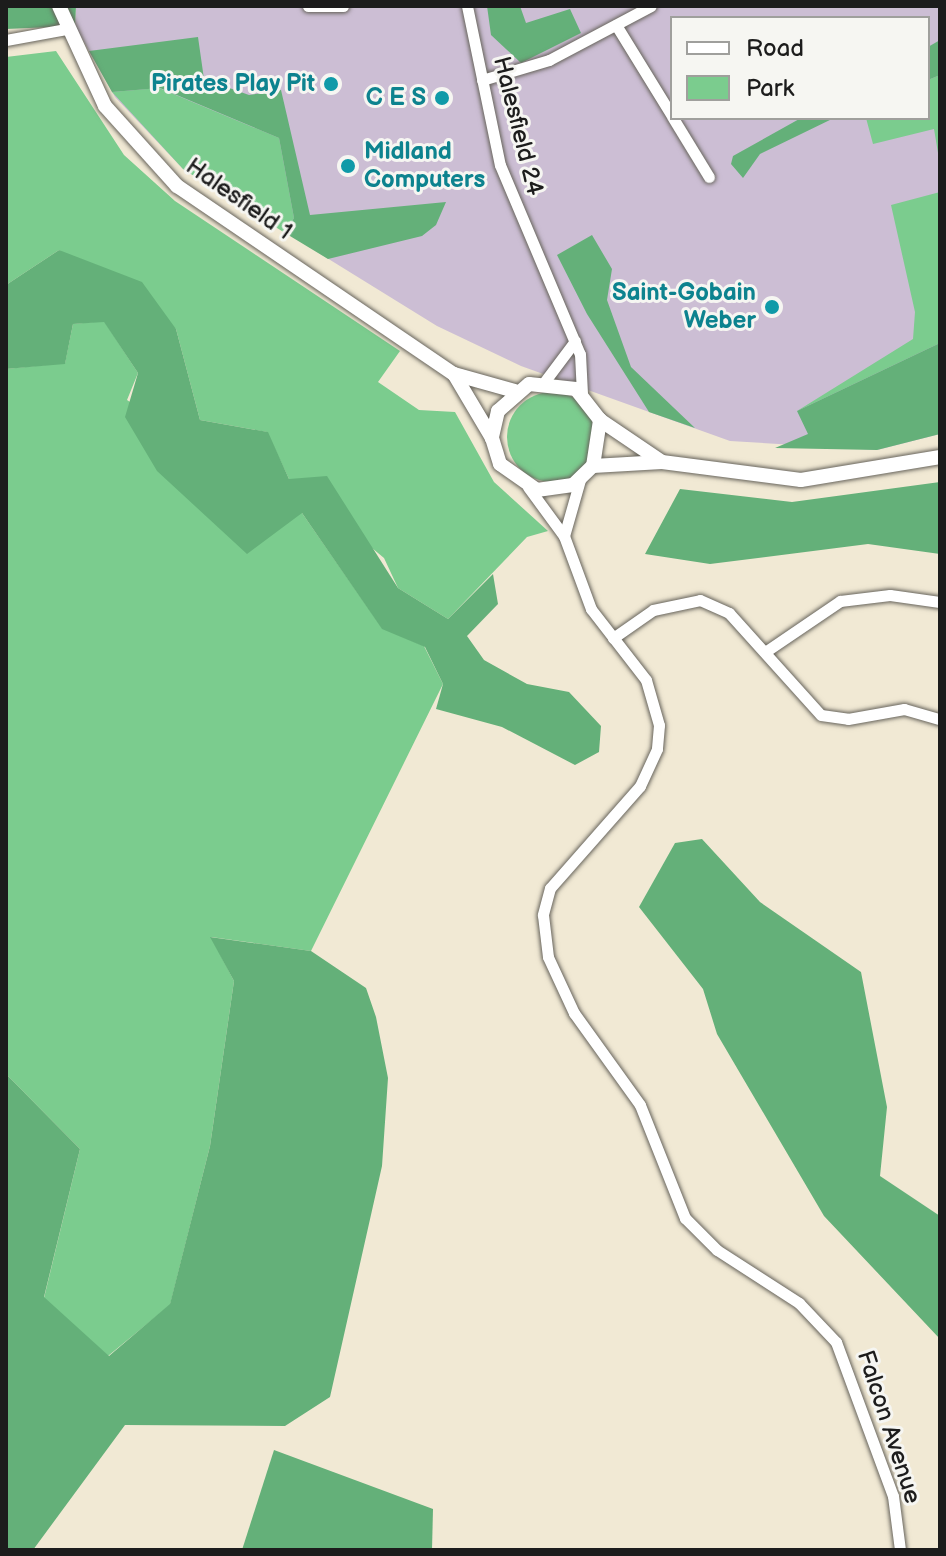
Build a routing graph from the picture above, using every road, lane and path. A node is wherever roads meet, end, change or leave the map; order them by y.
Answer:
1 (59, 6) edge
2 (308, 6) edge
3 (343, 6) edge
4 (467, 6) edge
5 (651, 6) edge
6 (616, 25) junction
7 (66, 29) junction
8 (6, 40) edge
9 (482, 80) junction
10 (670, 112) edge
11 (675, 120) edge
12 (709, 177) dead end
13 (575, 341) junction
14 (454, 374) junction
15 (545, 381) junction
16 (515, 391) junction
17 (582, 394) junction
18 (600, 420) junction
19 (492, 438) junction
20 (940, 457) edge
21 (662, 462) junction
22 (593, 466) junction
23 (580, 480) junction
24 (528, 487) junction
25 (564, 536) junction
26 (940, 602) edge
27 (613, 638) junction
28 (765, 652) junction
29 (940, 719) edge
30 (900, 1550) edge

1 - 7 street, Halesfield 1
2 - 3 street
4 - 9 street, Halesfield 24
5 - 6 street
6 - 9 street
6 - 10 street
7 - 8 street
7 - 14 street, Halesfield 1
9 - 13 street, Halesfield 24
11 - 12 street
13 - 15 street
13 - 17 street, Halesfield 24
14 - 16 street, Halesfield 1
14 - 19 street, Halesfield 1
15 - 16 street
15 - 17 street
16 - 19 street
17 - 18 street
18 - 21 street
18 - 22 street
19 - 24 street, Halesfield 1
20 - 21 street
21 - 22 street
22 - 23 street
23 - 24 street
23 - 25 street
24 - 25 street, Falcon Avenue
25 - 27 street, Falcon Avenue
26 - 28 street
27 - 28 street
27 - 30 street, Falcon Avenue
28 - 29 street

